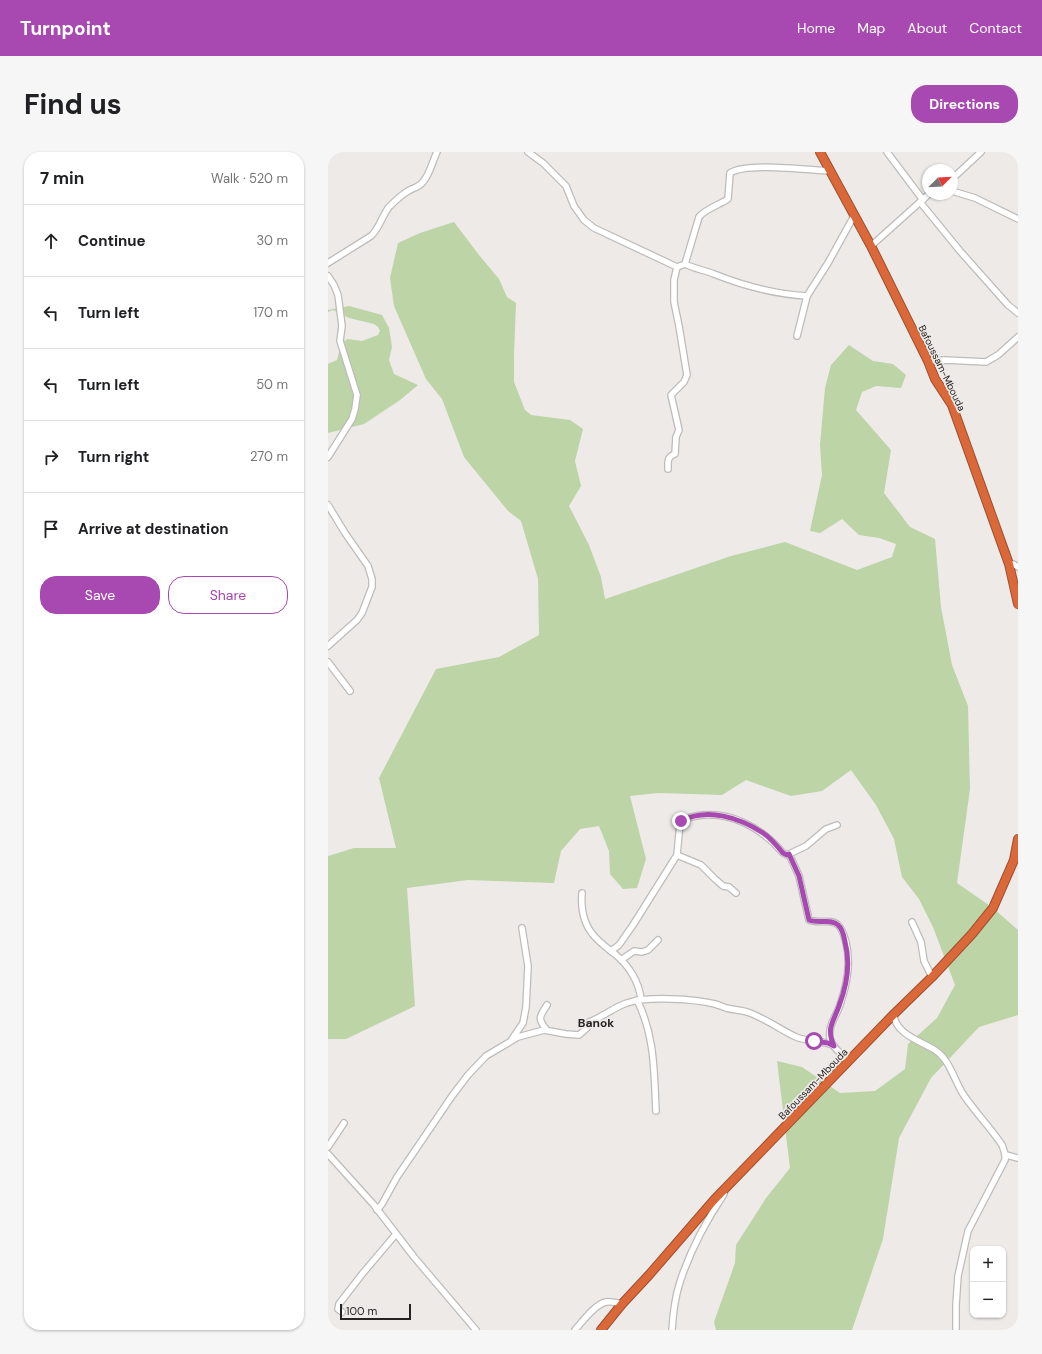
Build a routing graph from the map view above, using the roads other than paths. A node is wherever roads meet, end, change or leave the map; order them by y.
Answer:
1 (437, 152) edge
2 (528, 152) edge
3 (820, 152) edge
4 (887, 152) edge
5 (981, 152) edge
6 (830, 171) junction
7 (958, 173) edge
8 (958, 193) edge
9 (921, 201) junction
10 (854, 216) junction
11 (1018, 219) edge
12 (871, 246) junction
13 (328, 263) edge
14 (685, 264) junction
15 (676, 267) junction
16 (328, 276) edge
17 (807, 296) junction
18 (1018, 313) edge
19 (797, 336) dead end
20 (1018, 337) edge
21 (928, 361) junction
22 (328, 457) edge
23 (668, 469) dead end
24 (328, 505) edge
25 (1009, 564) junction
26 (1018, 567) edge
27 (1018, 604) edge
28 (328, 646) edge
29 (328, 662) edge
30 (350, 691) dead end
31 (837, 825) dead end
32 (1018, 840) edge
33 (789, 854) junction
34 (677, 855) junction
35 (582, 893) dead end
36 (736, 893) dead end
37 (912, 922) dead end
38 (522, 928) dead end
39 (658, 940) dead end
40 (611, 951) junction
41 (621, 960) junction
42 (932, 977) junction
43 (639, 1000) junction
44 (547, 1005) dead end
45 (894, 1014) junction
46 (546, 1030) junction
47 (509, 1042) junction
48 (834, 1046) junction
49 (849, 1061) junction
50 (656, 1112) dead end
51 (344, 1123) dead end
52 (328, 1147) edge
53 (328, 1154) edge
54 (1006, 1155) junction
55 (1018, 1158) edge
56 (732, 1182) junction
57 (377, 1210) junction
58 (396, 1234) junction
59 (622, 1304) junction
60 (342, 1312) dead end
61 (603, 1328) edge
62 (476, 1330) edge
63 (575, 1330) edge
64 (672, 1330) edge
65 (956, 1330) edge

1 - 13 street
2 - 15 street
3 - 6 highway, Bafoussam-Mbouda
4 - 9 street
5 - 7 street
6 - 10 highway, Bafoussam-Mbouda
6 - 14 street
8 - 11 street
9 - 12 street
9 - 18 street
10 - 12 highway, Bafoussam-Mbouda
10 - 17 street
12 - 21 highway, Bafoussam-Mbouda
14 - 15 street
14 - 17 street
15 - 23 street
16 - 22 street
17 - 19 street
20 - 21 street
21 - 25 highway, Bafoussam-Mbouda
24 - 28 street
25 - 26 street
25 - 27 highway, Bafoussam-Mbouda
29 - 30 street
31 - 33 street
32 - 42 highway, Bafoussam-Mbouda
33 - 34 street
33 - 48 street
34 - 36 street
34 - 40 street
35 - 40 street
37 - 42 street
38 - 47 street
39 - 41 street
40 - 41 street
41 - 43 street
42 - 45 highway, Bafoussam-Mbouda
43 - 46 street
43 - 48 street
43 - 50 street
44 - 46 street
45 - 49 highway, Bafoussam-Mbouda
45 - 54 street
46 - 47 street
47 - 57 street
48 - 49 street
49 - 56 highway, Bafoussam-Mbouda
51 - 52 street
53 - 57 street
54 - 55 street
54 - 65 street
56 - 59 highway, Bafoussam-Mbouda
56 - 64 street
57 - 58 street
58 - 60 street
58 - 62 street
59 - 61 highway, Bafoussam-Mbouda
59 - 63 street

